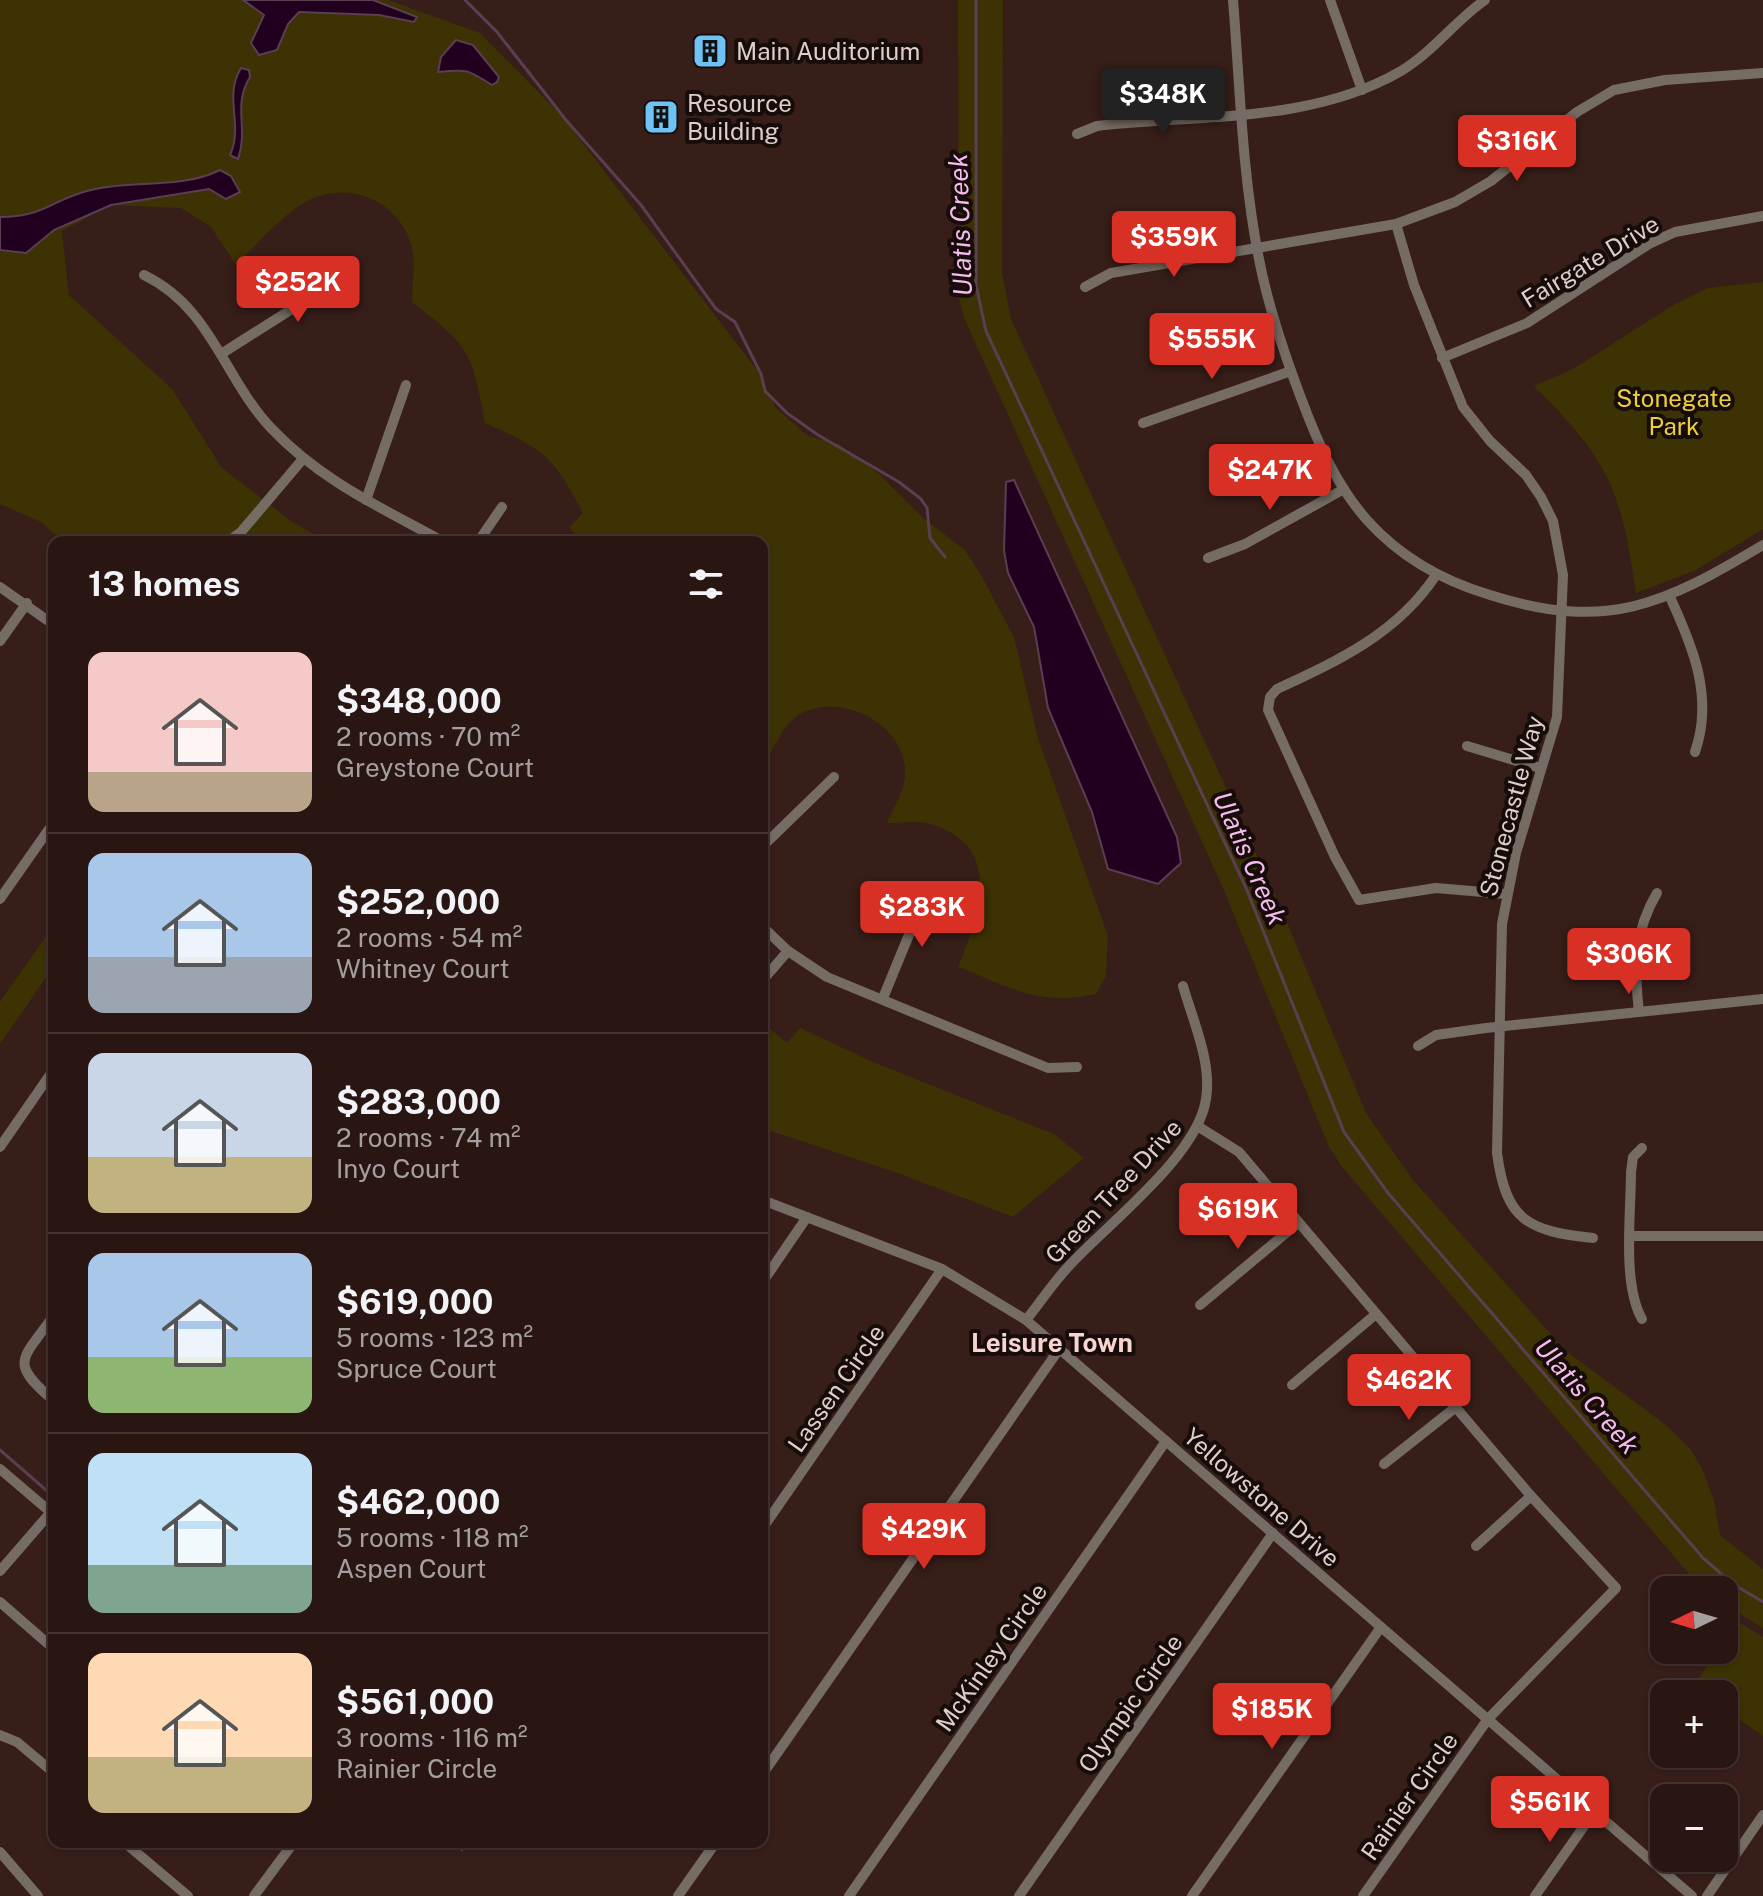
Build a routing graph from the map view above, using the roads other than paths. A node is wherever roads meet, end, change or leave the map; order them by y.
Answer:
1 (1233, 0) edge
2 (1330, 0) edge
3 (1485, 0) edge
4 (1763, 73) edge
5 (1362, 90) junction
6 (1242, 114) junction
7 (1077, 134) dead end
8 (1763, 216) edge
9 (1396, 224) junction
10 (1256, 247) junction
11 (344, 262) dead end
12 (144, 275) dead end
13 (1085, 287) dead end
14 (221, 354) junction
15 (1442, 358) junction
16 (1291, 371) junction
17 (406, 385) dead end
18 (1143, 423) dead end
19 (302, 460) junction
20 (1344, 489) junction
21 (366, 500) junction
22 (502, 507) dead end
23 (235, 536) edge
24 (433, 536) edge
25 (482, 536) edge
26 (1763, 545) edge
27 (1208, 558) dead end
28 (1436, 575) junction
29 (0, 587) edge
30 (1670, 597) junction
31 (27, 603) junction
32 (1563, 612) junction
33 (48, 620) edge
34 (0, 641) edge
35 (1467, 746) dead end
36 (1695, 752) dead end
37 (1540, 768) junction
38 (834, 777) dead end
39 (48, 831) edge
40 (768, 841) edge
41 (913, 893) dead end
42 (1657, 893) dead end
43 (1506, 894) junction
44 (0, 899) edge
45 (768, 932) edge
46 (788, 951) junction
47 (768, 974) edge
48 (1183, 986) dead end
49 (883, 998) junction
50 (1763, 999) edge
51 (1639, 1012) junction
52 (1498, 1026) junction
53 (1418, 1046) dead end
54 (1077, 1067) dead end
55 (48, 1078) edge
56 (1199, 1127) junction
57 (0, 1147) edge
58 (1642, 1148) dead end
59 (768, 1202) edge
60 (807, 1217) junction
61 (1298, 1223) junction
62 (1632, 1236) junction
63 (1763, 1236) edge
64 (1593, 1238) dead end
65 (942, 1269) junction
66 (768, 1274) edge
67 (1200, 1305) dead end
68 (1376, 1314) junction
69 (1642, 1319) dead end
70 (1026, 1320) junction
71 (48, 1323) edge
72 (1060, 1348) junction
73 (1292, 1385) dead end
74 (48, 1396) edge
75 (1456, 1407) junction
76 (1166, 1441) junction
77 (1384, 1464) dead end
78 (0, 1469) edge
79 (1531, 1496) junction
80 (48, 1511) edge
81 (48, 1518) edge
82 (768, 1520) edge
83 (1273, 1533) junction
84 (1476, 1546) dead end
85 (0, 1571) edge
86 (0, 1602) edge
87 (1381, 1627) junction
88 (48, 1644) edge
89 (1488, 1719) junction
90 (0, 1735) edge
91 (768, 1766) edge
92 (48, 1768) edge
93 (1594, 1812) junction
94 (1763, 1815) edge
95 (131, 1848) edge
96 (290, 1848) edge
97 (712, 1848) edge
98 (0, 1852) edge
99 (38, 1896) edge
100 (188, 1896) edge
101 (254, 1896) edge
102 (678, 1896) edge
103 (849, 1896) edge
104 (1019, 1896) edge
105 (1192, 1896) edge
106 (1363, 1896) edge
107 (1535, 1896) edge
108 (1692, 1896) edge
109 (1707, 1896) edge

1 - 6 street
2 - 5 street
3 - 5 street
4 - 9 street
5 - 6 street
6 - 7 street
6 - 10 street
8 - 15 street, Fairgate Drive
9 - 10 street
9 - 15 street, Stonecastle Way
10 - 13 street
10 - 16 street
11 - 14 street
12 - 14 street
14 - 19 street
15 - 32 street, Stonecastle Way
16 - 18 street
16 - 20 street
17 - 21 street
19 - 21 street
19 - 23 street
20 - 27 street
20 - 28 street
21 - 24 street
22 - 25 street
26 - 30 street
28 - 32 street
28 - 43 street
29 - 31 street
30 - 32 street
30 - 36 street
31 - 33 street
31 - 34 street
32 - 37 street, Stonecastle Way
35 - 37 street
37 - 43 street, Stonecastle Way
38 - 40 street
39 - 44 street
41 - 49 street
42 - 51 street
43 - 52 street, Stonecastle Way
45 - 46 street
46 - 47 street
46 - 49 street
48 - 56 street, Green Tree Drive
49 - 54 street
50 - 51 street
51 - 52 street
52 - 53 street
52 - 64 street, Stonecastle Way
55 - 57 street
56 - 61 street
56 - 70 street, Green Tree Drive
58 - 62 street
59 - 60 street, Yellowstone Drive
60 - 65 street, Yellowstone Drive
60 - 66 street
61 - 67 street
61 - 68 street
62 - 63 street
62 - 69 street
65 - 70 street, Yellowstone Drive
65 - 82 street, Lassen Circle
68 - 73 street
68 - 75 street
70 - 72 street, Yellowstone Drive
71 - 74 street
72 - 76 street, Yellowstone Drive
72 - 91 street
75 - 77 street
75 - 79 street
76 - 83 street, Yellowstone Drive
76 - 103 street, McKinley Circle
78 - 80 street
79 - 84 street
79 - 89 street, Rainier Circle
81 - 85 street
83 - 87 street, Yellowstone Drive
83 - 104 street, Olympic Circle
86 - 88 street
87 - 89 street, Yellowstone Drive
87 - 105 street
89 - 93 street, Yellowstone Drive
89 - 106 street, Rainier Circle
90 - 92 street
93 - 107 street
93 - 108 street, Yellowstone Drive
94 - 109 street
95 - 100 street
96 - 101 street
97 - 102 street
98 - 99 street

